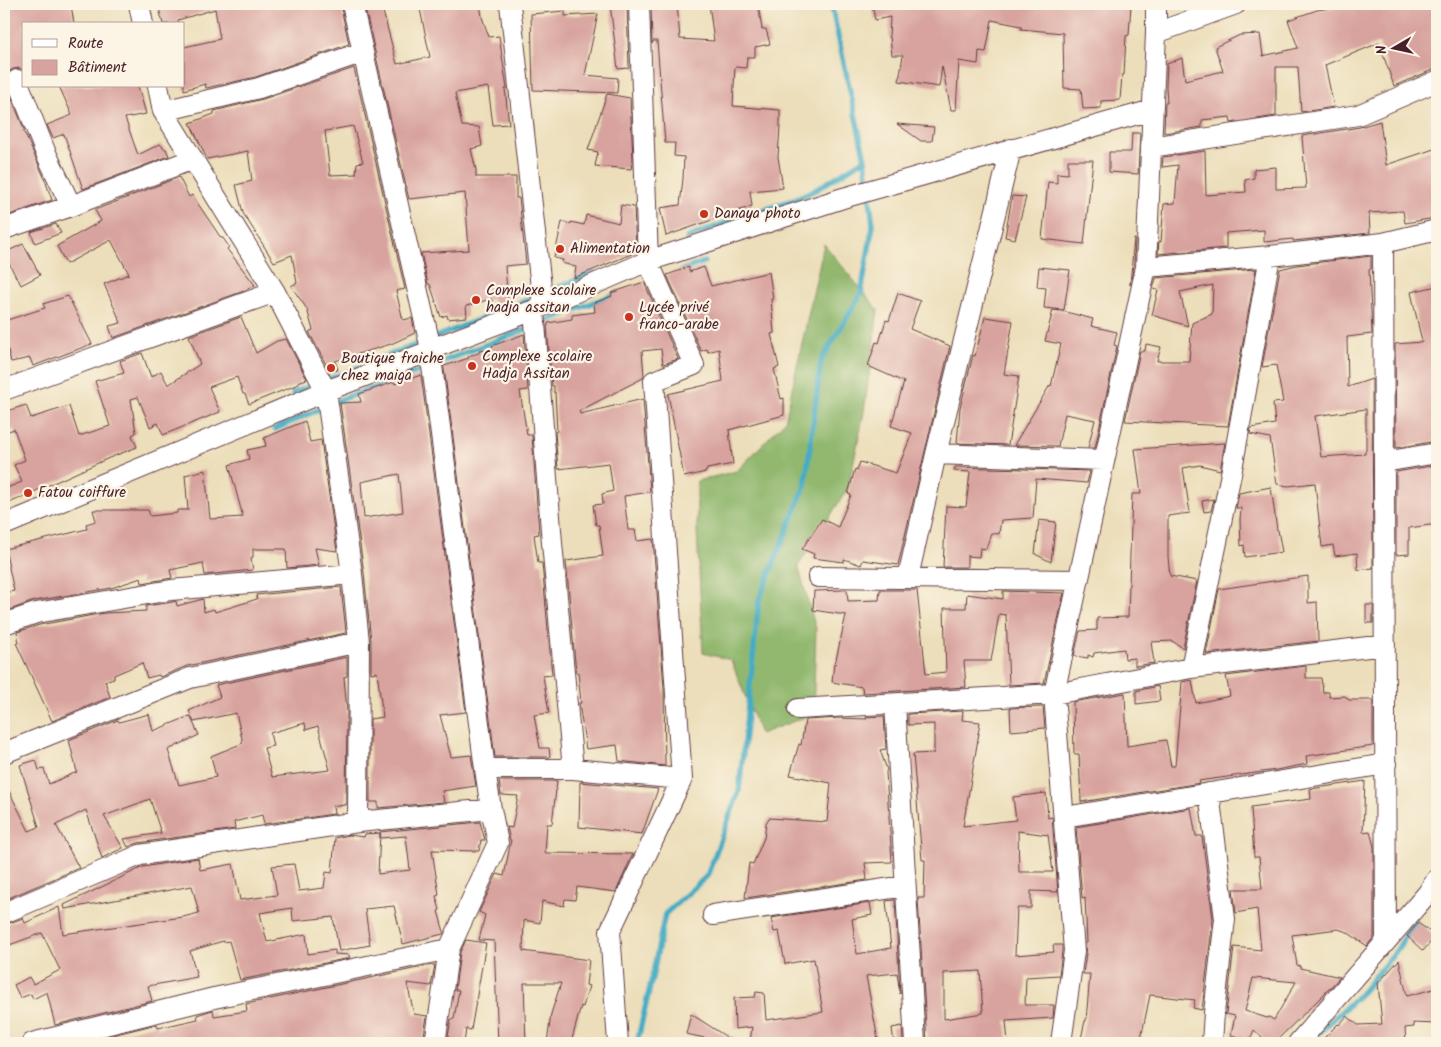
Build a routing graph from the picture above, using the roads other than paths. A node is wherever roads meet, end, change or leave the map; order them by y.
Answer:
1 (139, 4) edge
2 (352, 4) edge
3 (510, 4) edge
4 (639, 4) edge
5 (1156, 4) edge
6 (1236, 4) edge
7 (143, 22) edge
8 (1156, 33) junction
9 (363, 52) junction
10 (15, 80) edge
11 (1437, 80) edge
12 (158, 88) edge
13 (1152, 110) junction
14 (163, 111) junction
15 (1151, 147) junction
16 (1011, 149) junction
17 (194, 160) junction
18 (71, 206) junction
19 (4, 230) edge
20 (1437, 230) edge
21 (1383, 243) junction
22 (1270, 256) junction
23 (648, 261) junction
24 (1146, 268) junction
25 (275, 292) junction
26 (538, 308) junction
27 (431, 350) junction
28 (4, 390) edge
29 (326, 390) junction
30 (1437, 453) edge
31 (936, 454) junction
32 (1104, 460) junction
33 (1384, 462) junction
34 (4, 525) edge
35 (352, 574) junction
36 (818, 577) dead end
37 (908, 577) junction
38 (1078, 580) junction
39 (4, 624) edge
40 (359, 642) junction
41 (1385, 645) junction
42 (1191, 668) junction
43 (1054, 694) junction
44 (895, 704) junction
45 (798, 709) dead end
46 (4, 753) edge
47 (1386, 764) junction
48 (485, 769) junction
49 (573, 769) junction
50 (682, 779) junction
51 (1209, 792) junction
52 (491, 809) junction
53 (1064, 817) junction
54 (358, 822) junction
55 (905, 886) junction
56 (1434, 893) edge
57 (4, 913) edge
58 (713, 915) dead end
59 (1386, 942) junction
60 (449, 949) junction
61 (32, 1043) edge
62 (435, 1043) edge
63 (618, 1043) edge
64 (915, 1043) edge
65 (1061, 1043) edge
66 (1212, 1043) edge
67 (1298, 1043) edge

1 - 7 street
2 - 9 street
3 - 26 street
4 - 23 street
5 - 8 street
6 - 8 street
8 - 13 street
9 - 14 street
9 - 27 street
10 - 18 street
11 - 15 street
12 - 14 street
13 - 15 street
13 - 16 street
14 - 17 street
15 - 24 street
16 - 23 street
16 - 31 street
17 - 18 street
17 - 25 street
18 - 19 street
20 - 21 street
21 - 22 street
21 - 33 street
22 - 24 street
22 - 42 street
23 - 26 street
23 - 50 street
24 - 32 street
25 - 28 street
25 - 29 street
26 - 27 street
26 - 49 street
27 - 29 street
27 - 48 street
29 - 34 street
29 - 35 street
30 - 33 street
31 - 32 street
31 - 37 street
32 - 38 street
33 - 41 street
35 - 39 street
35 - 40 street
36 - 37 street
37 - 38 street
38 - 43 street
40 - 46 street
40 - 54 street
41 - 42 street
41 - 47 street
42 - 43 street
43 - 44 street
43 - 53 street
44 - 45 street
44 - 55 street
47 - 51 street
47 - 59 street
48 - 49 street
48 - 52 street
49 - 50 street
50 - 63 street
51 - 53 street
51 - 66 street
52 - 54 street
52 - 60 street
53 - 65 street
54 - 57 street
55 - 58 street
55 - 64 street
56 - 59 street
59 - 67 street
60 - 61 street
60 - 62 street

